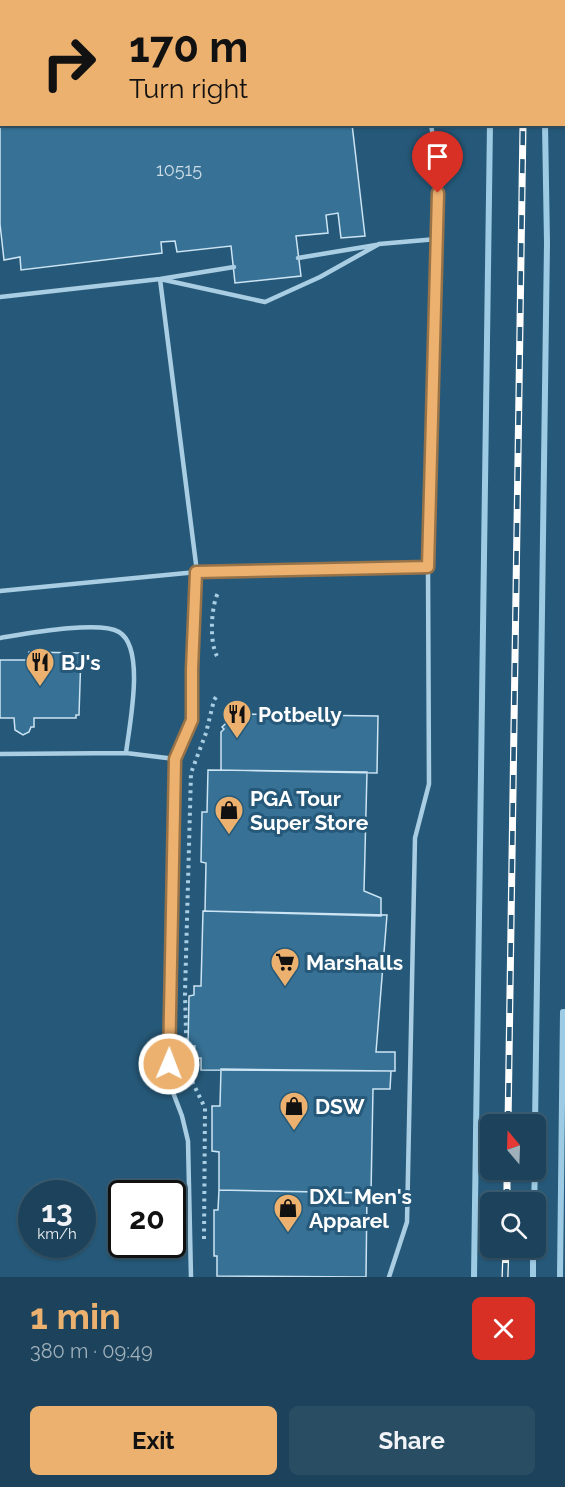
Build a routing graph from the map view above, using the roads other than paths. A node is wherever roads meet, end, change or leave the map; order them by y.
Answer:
1 (432, 126) edge
2 (437, 239) junction
3 (379, 244) junction
4 (298, 258) dead end
5 (234, 267) dead end
6 (160, 279) junction
7 (0, 297) edge
8 (428, 567) junction
9 (196, 572) junction
10 (0, 591) edge
11 (0, 638) edge
12 (126, 753) junction
13 (0, 754) edge
14 (175, 759) junction
15 (191, 1277) edge
16 (389, 1277) edge

1 - 2 lane
2 - 3 lane
2 - 8 lane
3 - 4 lane
3 - 6 lane
5 - 6 lane
6 - 7 lane
6 - 9 lane
8 - 9 lane
8 - 16 lane
9 - 10 lane
9 - 14 lane
11 - 12 lane
12 - 13 lane
12 - 14 lane
14 - 15 lane

